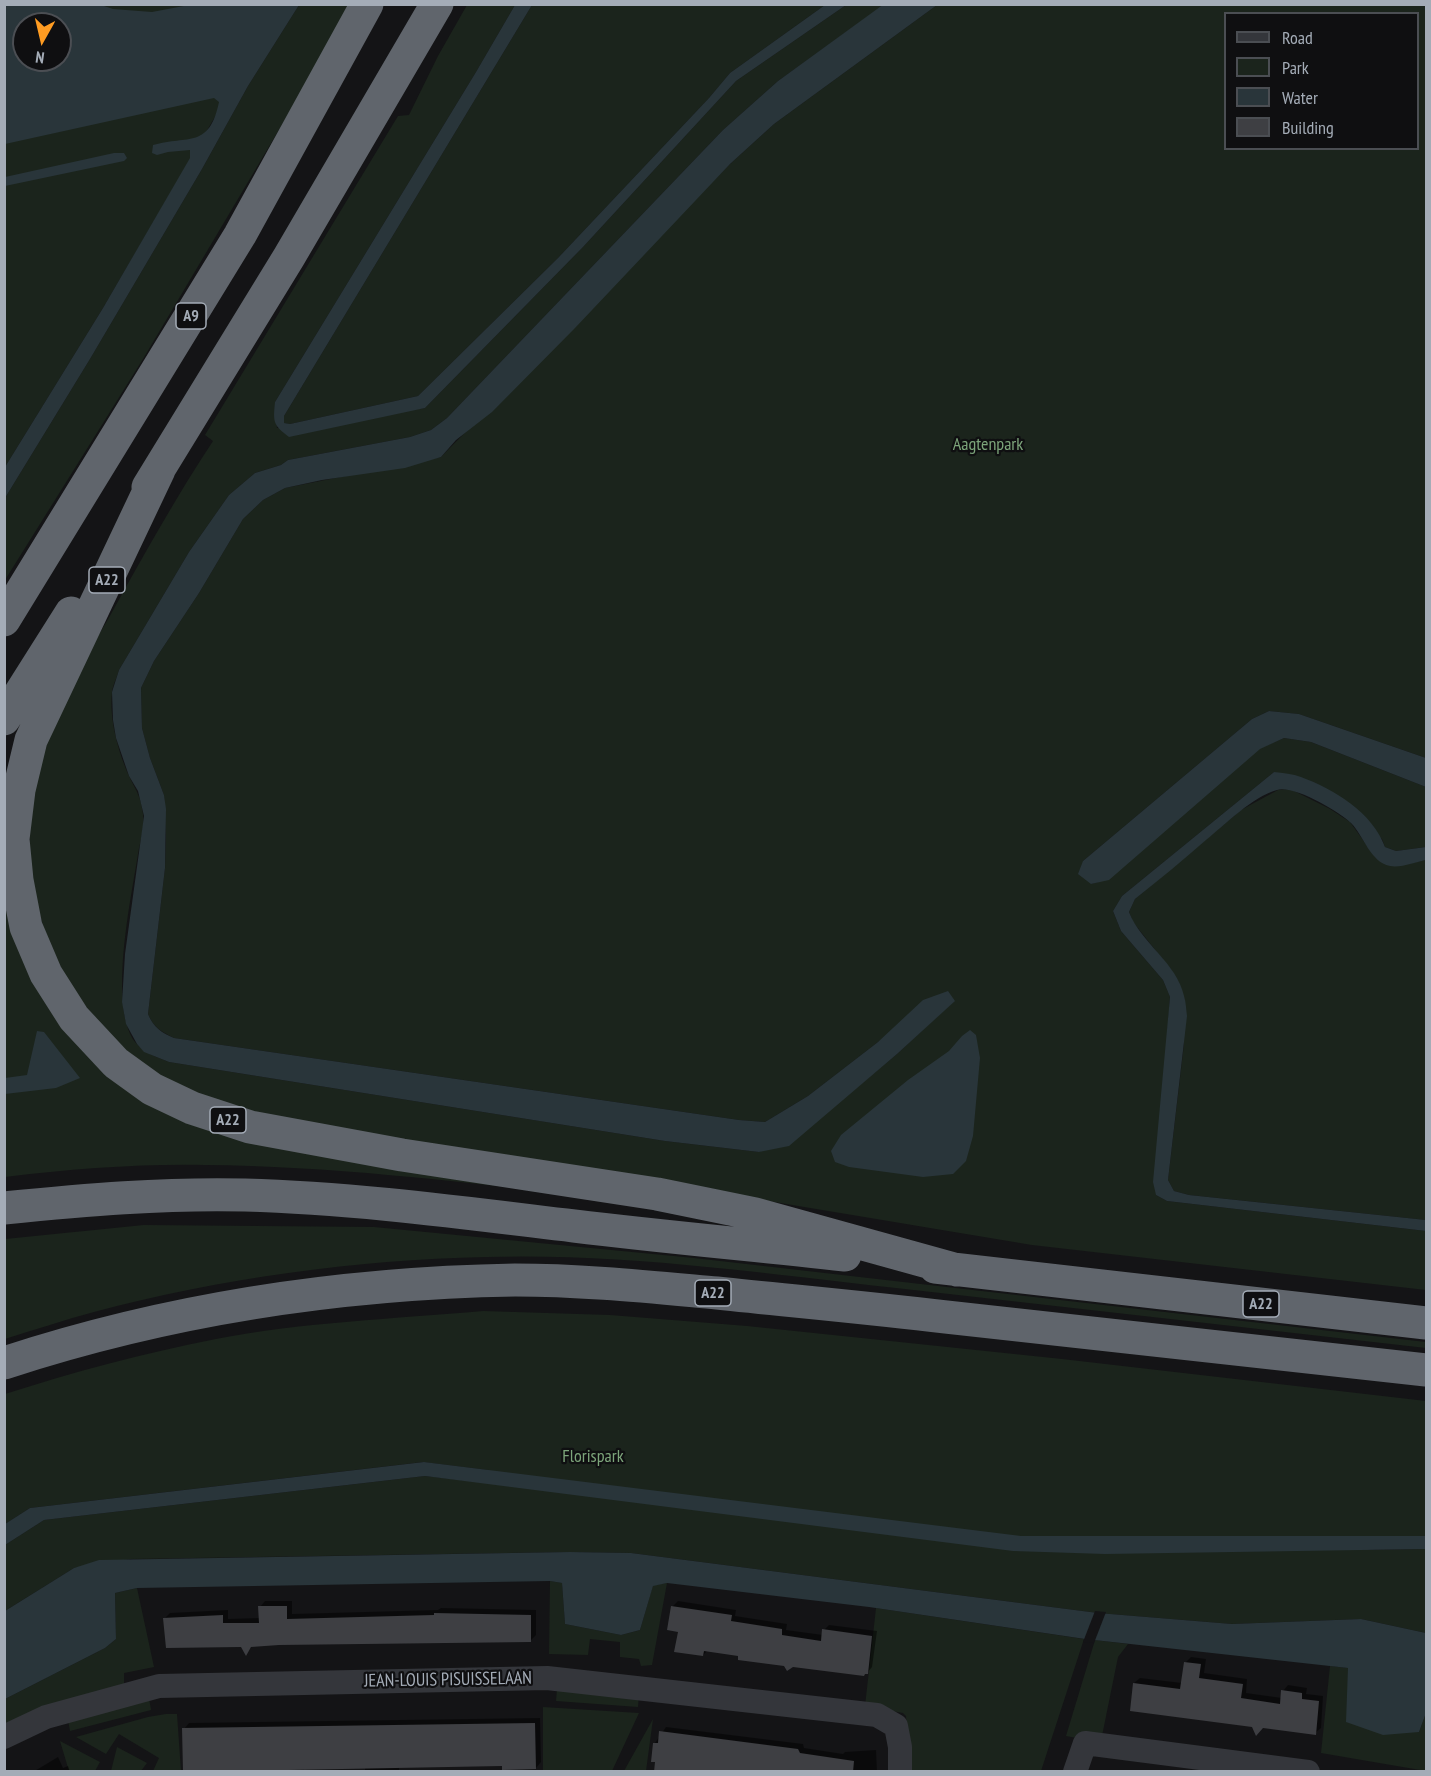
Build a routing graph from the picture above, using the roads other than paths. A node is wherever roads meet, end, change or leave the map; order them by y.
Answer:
1 (367, 4) edge
2 (437, 4) edge
3 (159, 470) junction
4 (4, 620) edge
5 (4, 719) edge
6 (4, 1208) edge
7 (957, 1270) junction
8 (1426, 1323) edge
9 (4, 1363) edge
10 (1426, 1370) edge
11 (4, 1737) edge
12 (900, 1772) edge
13 (1075, 1772) edge
14 (1308, 1772) edge

1 - 4 highway, A9
2 - 3 highway
3 - 5 highway
3 - 7 highway, A22
6 - 7 highway, A22
7 - 8 highway, A22
9 - 10 highway, A22
11 - 12 street, JEAN-LOUIS PISUISSELAAN
13 - 14 street

